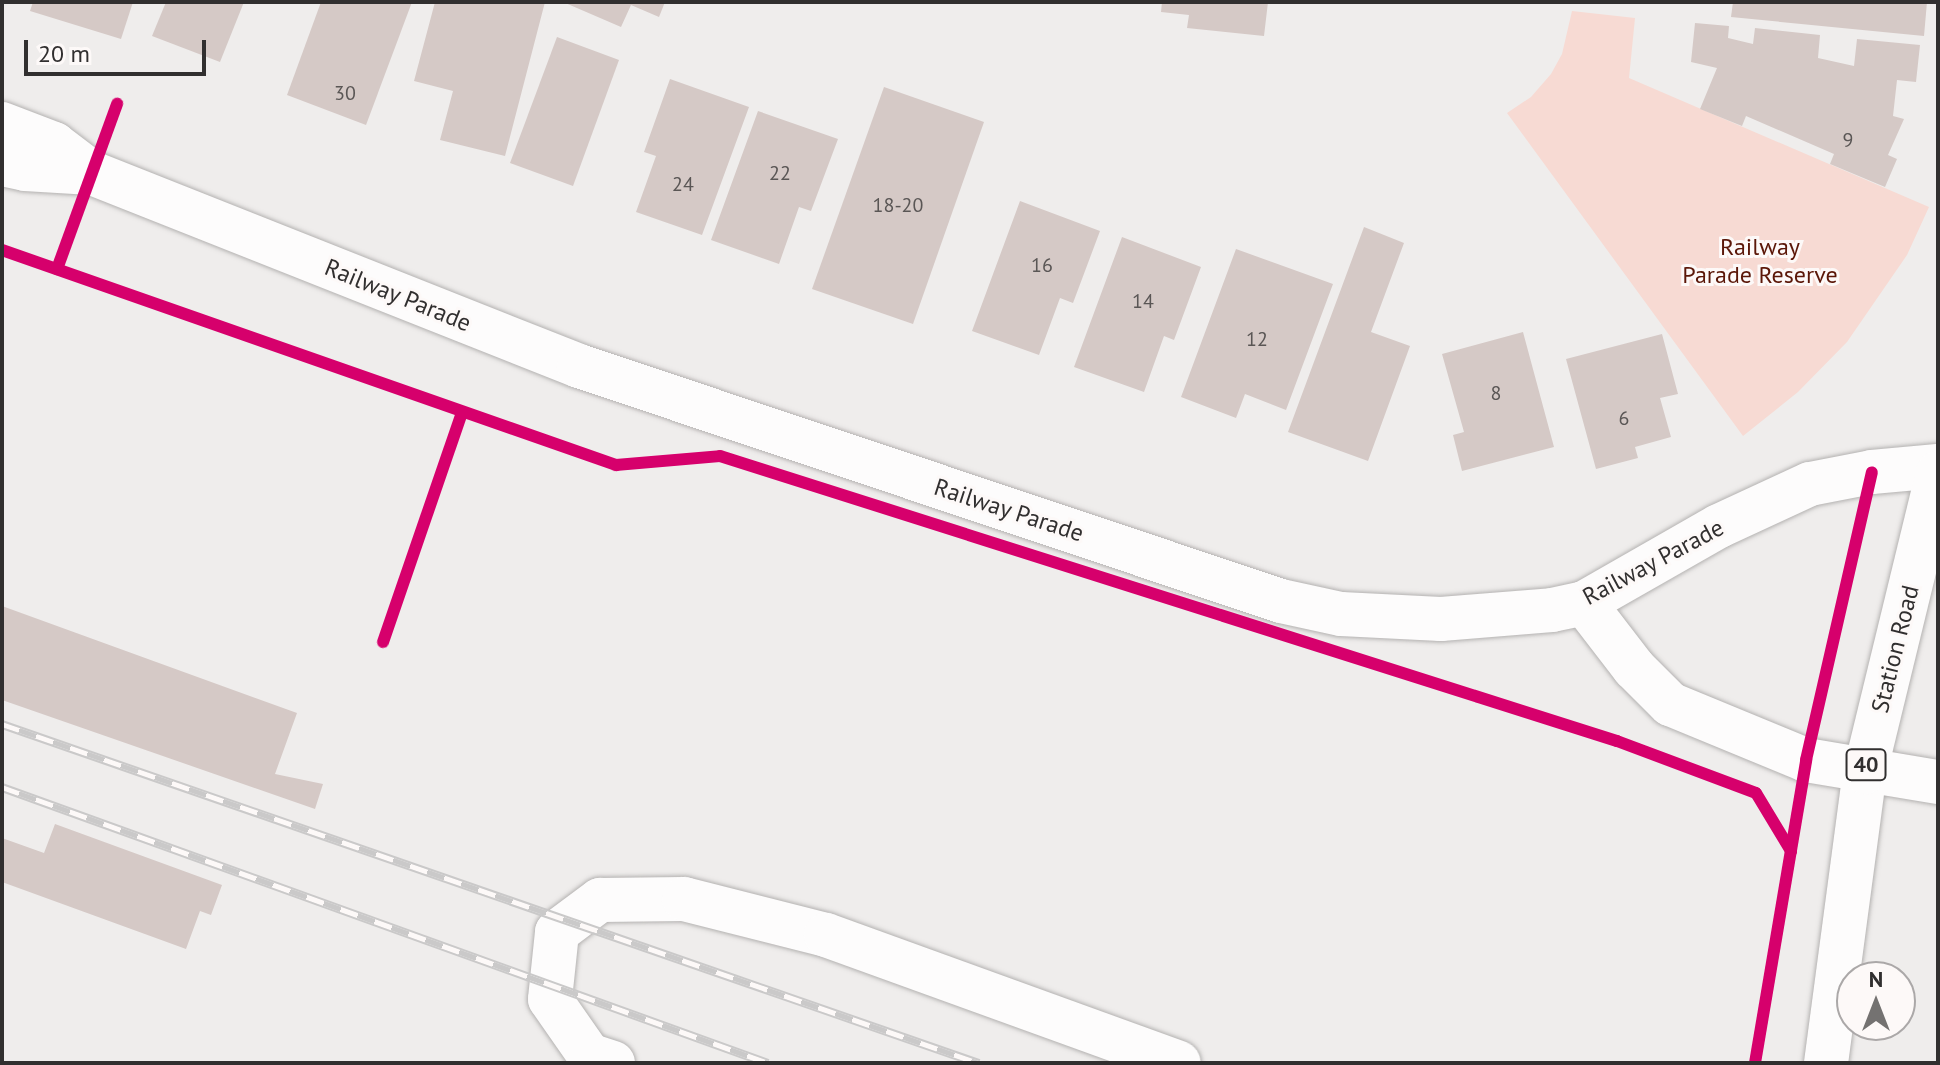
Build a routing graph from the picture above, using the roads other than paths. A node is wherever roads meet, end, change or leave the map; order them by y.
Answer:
1 (2, 124) edge
2 (2, 164) edge
3 (92, 173) junction
4 (1938, 466) edge
5 (1938, 473) edge
6 (1584, 603) junction
7 (1865, 772) junction
8 (1938, 782) edge
9 (613, 1063) edge
10 (1179, 1063) edge
11 (1826, 1063) edge

1 - 3 street, Railway Parade
2 - 3 street, Railway Parade
3 - 6 street, Railway Parade
4 - 6 street, Railway Parade
5 - 7 street, Station Road / 40
6 - 7 street
7 - 8 street
7 - 11 street, Station Road / 40
9 - 10 street

